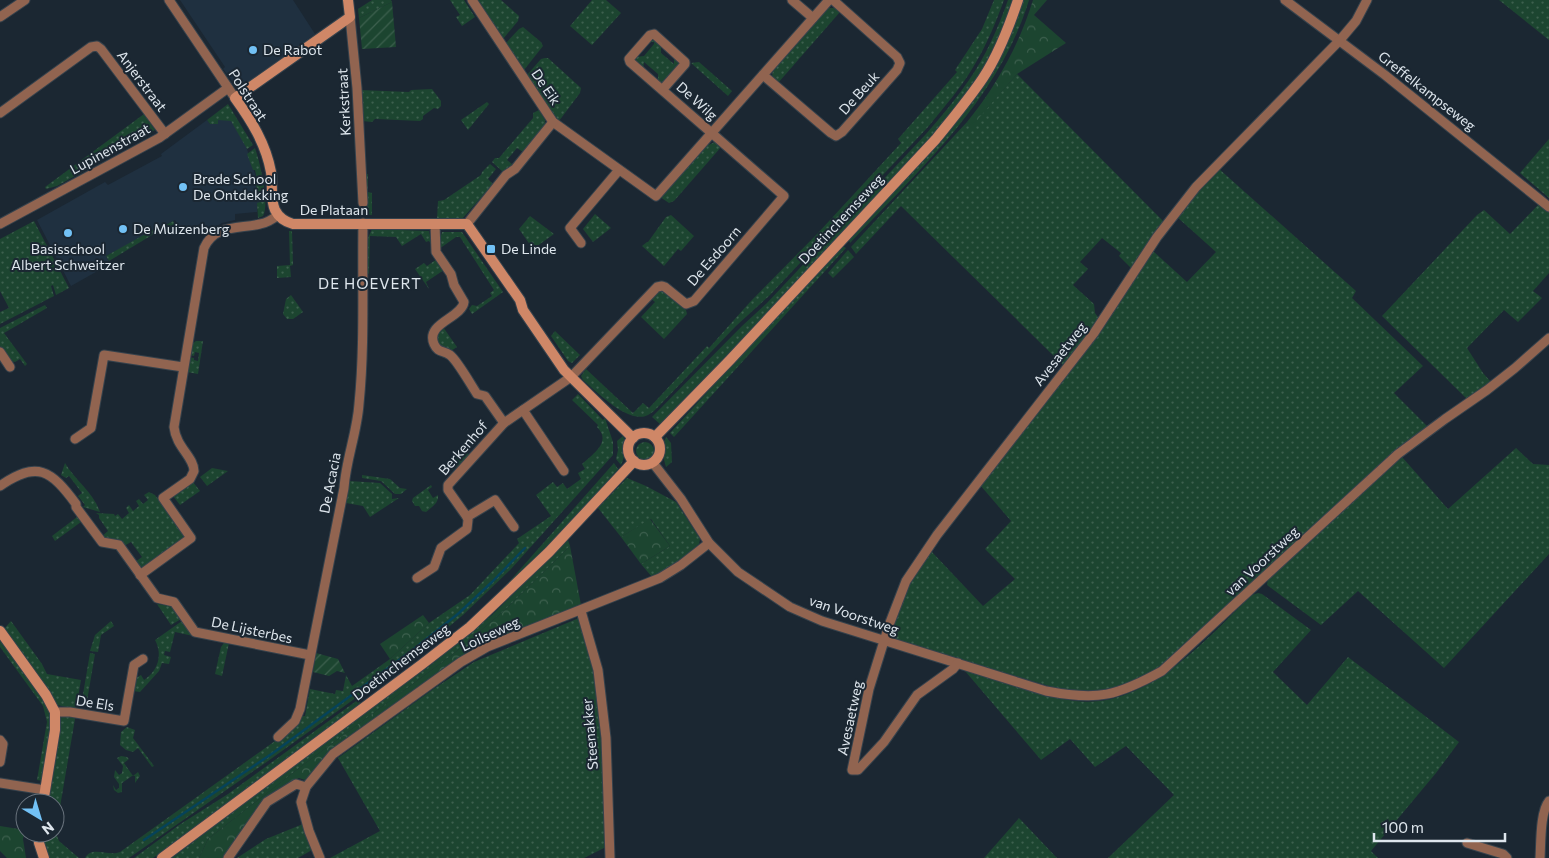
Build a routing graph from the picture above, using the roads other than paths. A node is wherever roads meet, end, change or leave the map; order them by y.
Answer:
1 (25, 0) edge
2 (169, 0) edge
3 (348, 0) edge
4 (472, 0) edge
5 (792, 0) edge
6 (831, 0) edge
7 (1018, 0) edge
8 (1285, 0) edge
9 (1368, 0) edge
10 (0, 17) edge
11 (350, 17) junction
12 (812, 18) junction
13 (1340, 40) junction
14 (763, 74) junction
15 (228, 88) junction
16 (663, 89) junction
17 (235, 98) junction
18 (0, 113) edge
19 (553, 122) junction
20 (711, 133) junction
21 (165, 134) junction
22 (619, 170) junction
23 (363, 203) dead end
24 (1549, 207) edge
25 (278, 215) junction
26 (363, 223) junction
27 (0, 224) edge
28 (435, 224) junction
29 (467, 224) junction
30 (580, 243) dead end
31 (1549, 338) edge
32 (0, 352) edge
33 (183, 367) junction
34 (10, 368) dead end
35 (571, 377) junction
36 (523, 410) junction
37 (504, 423) junction
38 (655, 437) junction
39 (633, 438) junction
40 (75, 439) dead end
41 (634, 461) junction
42 (653, 463) junction
43 (564, 471) dead end
44 (0, 486) edge
45 (467, 517) junction
46 (514, 527) dead end
47 (709, 543) junction
48 (140, 575) junction
49 (417, 578) dead end
50 (581, 611) junction
51 (0, 630) edge
52 (884, 640) junction
53 (310, 656) junction
54 (142, 659) dead end
55 (958, 664) junction
56 (55, 712) junction
57 (278, 737) dead end
58 (0, 740) edge
59 (0, 762) edge
60 (0, 783) edge
61 (306, 787) junction
62 (45, 790) junction
63 (45, 793) edge
64 (1549, 801) edge
65 (39, 843) edge
66 (1467, 843) dead end
67 (44, 858) edge
68 (162, 858) edge
69 (228, 858) edge
70 (320, 858) edge
71 (610, 858) edge
72 (1507, 858) edge
73 (1540, 858) edge

1 - 10 street
2 - 15 street, Polstraat
3 - 11 main road, Kerkstraat
4 - 19 street, De Eik
5 - 12 street
6 - 12 street, De Beuk
6 - 14 street, De Beuk
7 - 38 main road, Doetinchemseweg
8 - 13 street, Greffelkampseweg
9 - 13 street, Avesaetweg
11 - 17 main road
11 - 23 street, Kerkstraat
12 - 14 street, De Beuk
13 - 24 street, Greffelkampseweg
13 - 52 street, Avesaetweg
14 - 20 street, De Beuk
15 - 17 street, Polstraat
15 - 21 street, Lupinenstraat
16 - 16 street, De Wilg
16 - 20 street, De Wilg
17 - 25 main road, Polstraat
18 - 21 street, Anjerstraat
19 - 22 street, De Eik
19 - 29 street
20 - 22 street, De Eik
20 - 35 street, De Esdoorn
21 - 27 street, Lupinenstraat
22 - 30 street
25 - 26 main road, De Plataan
25 - 33 street
26 - 28 main road, De Plataan
26 - 53 street, De Acacia
28 - 29 main road, De Plataan
28 - 37 street, Berkenhof
29 - 35 main road
31 - 55 street, van Voorstweg
32 - 34 street
33 - 40 street
33 - 48 street
35 - 36 street, Berkenhof
35 - 39 main road
36 - 37 street, Berkenhof
36 - 43 street
37 - 45 street, Berkenhof
38 - 39 main road
38 - 42 main road
39 - 41 main road
41 - 42 main road
41 - 68 main road, Doetinchemseweg
42 - 47 street, van Voorstweg
44 - 48 street, De Lijsterbes
45 - 46 street
45 - 49 street
47 - 50 street, Loilseweg
47 - 52 street, van Voorstweg
48 - 53 street, De Lijsterbes
50 - 61 street, Loilseweg
50 - 71 street, Steenakker
51 - 56 main road, De Els
52 - 55 street, van Voorstweg
52 - 55 street, Avesaetweg
53 - 57 street, De Acacia
54 - 56 street, De Els
56 - 62 main road, De Els
58 - 59 street
60 - 62 street
61 - 69 street
61 - 70 street
62 - 63 main road, De Els
64 - 73 street
65 - 67 main road
66 - 72 street

